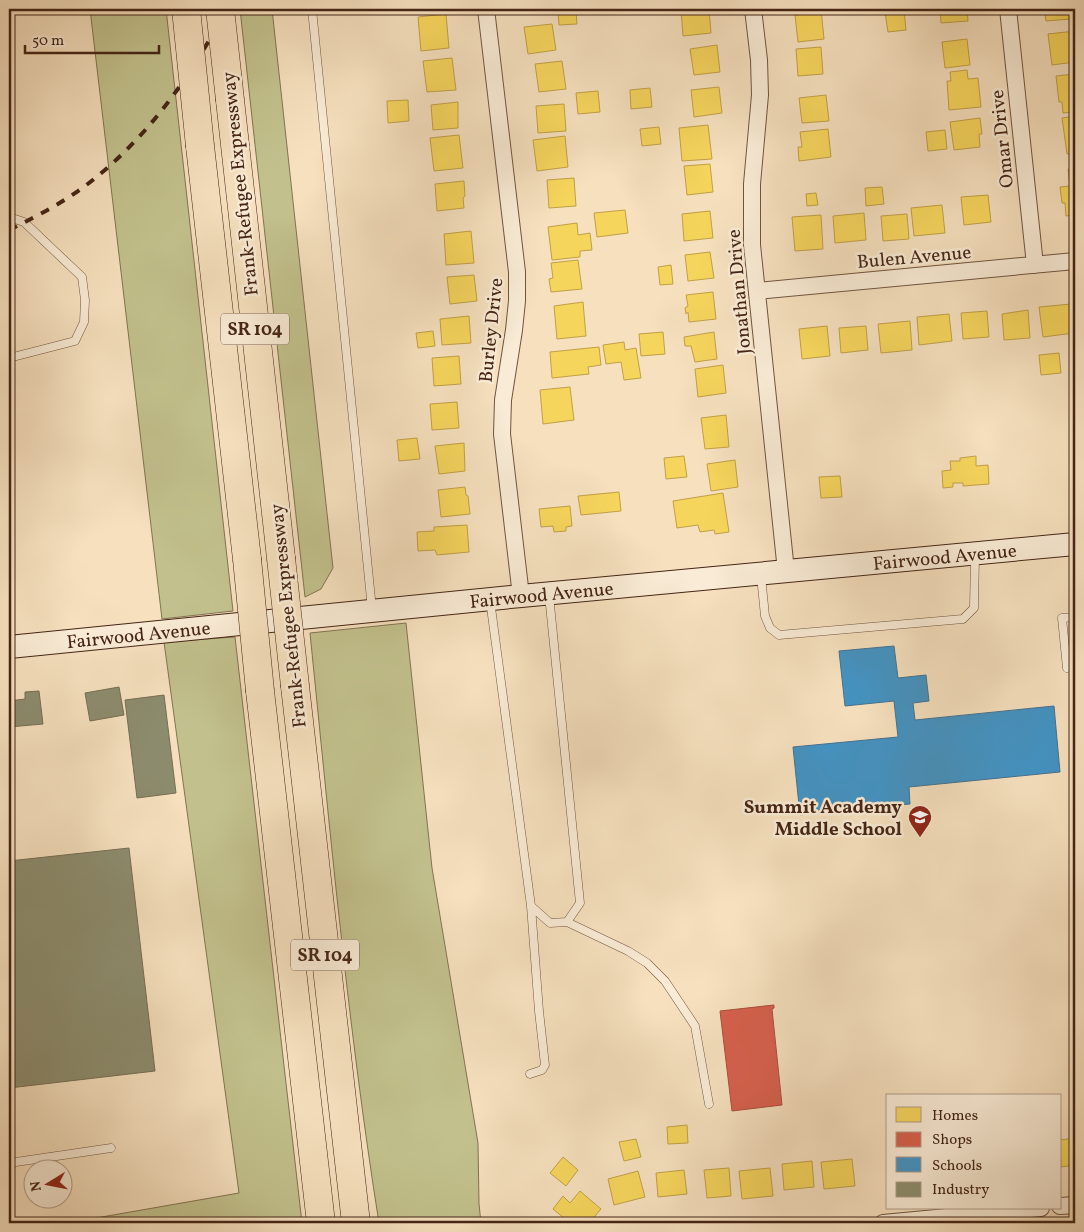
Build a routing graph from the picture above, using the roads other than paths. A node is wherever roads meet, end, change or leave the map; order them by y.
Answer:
1 (186, 9) edge
2 (220, 9) edge
3 (312, 9) edge
4 (486, 9) edge
5 (753, 9) edge
6 (1008, 9) edge
7 (9, 217) edge
8 (1075, 261) edge
9 (1035, 265) junction
10 (757, 290) junction
11 (9, 358) edge
12 (1075, 544) edge
13 (975, 554) junction
14 (786, 571) junction
15 (760, 574) junction
16 (549, 593) junction
17 (521, 596) junction
18 (490, 599) junction
19 (372, 610) junction
20 (1075, 617) edge
21 (10, 640) edge
22 (1075, 666) edge
23 (532, 906) junction
24 (567, 922) junction
25 (530, 1074) dead end
26 (709, 1104) dead end
27 (111, 1148) dead end
28 (9, 1163) edge
29 (1075, 1205) edge
30 (1062, 1206) edge
31 (1021, 1210) edge
32 (900, 1222) edge
33 (320, 1223) edge
34 (356, 1223) edge
35 (883, 1223) edge

1 - 33 highway, Frank-Refugee Expressway / SR 104, bridge
2 - 34 highway, Frank-Refugee Expressway / SR 104, bridge
3 - 19 lane
4 - 17 street, Burley Drive
5 - 10 street, Jonathan Drive
6 - 9 street, Omar Drive
7 - 11 lane
8 - 9 street, Bulen Avenue
9 - 10 street, Bulen Avenue
10 - 14 street, Jonathan Drive
12 - 13 street, Fairwood Avenue
13 - 14 street, Fairwood Avenue
13 - 15 lane
14 - 15 street, Fairwood Avenue
15 - 16 street, Fairwood Avenue
16 - 17 street, Fairwood Avenue
16 - 24 lane
17 - 18 street, Fairwood Avenue
18 - 19 street, Fairwood Avenue
18 - 23 lane
19 - 21 street, Fairwood Avenue
20 - 22 lane
23 - 24 lane
23 - 25 lane
24 - 26 lane
27 - 28 lane
29 - 30 street
31 - 32 street
32 - 35 street

